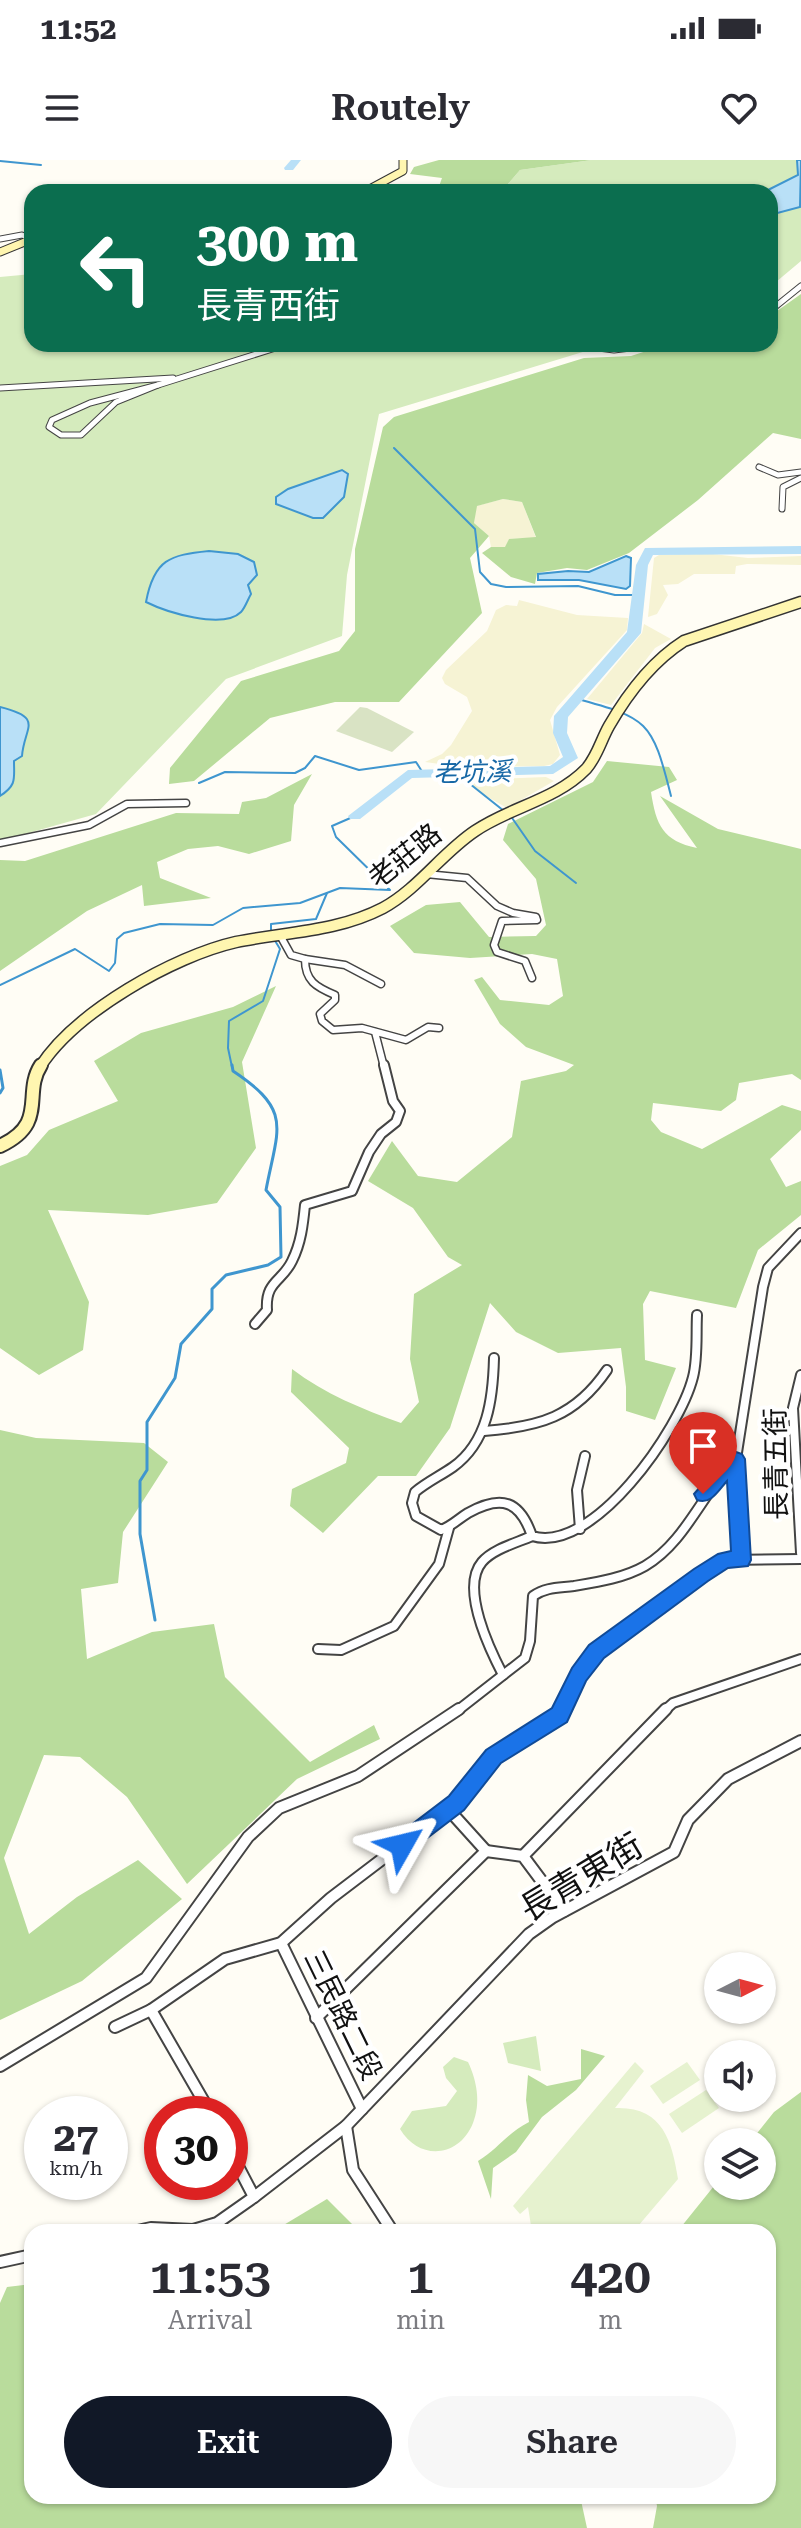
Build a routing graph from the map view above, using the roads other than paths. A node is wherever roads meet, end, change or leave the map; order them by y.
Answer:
1 (403, 160) edge
2 (381, 184) edge
3 (24, 236) edge
4 (0, 239) edge
5 (24, 242) edge
6 (0, 252) edge
7 (801, 286) edge
8 (778, 305) edge
9 (263, 352) edge
10 (182, 378) junction
11 (129, 379) junction
12 (158, 385) junction
13 (0, 388) edge
14 (759, 467) dead end
15 (801, 475) edge
16 (782, 509) dead end
17 (801, 602) edge
18 (186, 803) dead end
19 (0, 843) edge
20 (426, 874) junction
21 (276, 937) junction
22 (305, 959) junction
23 (532, 978) dead end
24 (381, 984) dead end
25 (439, 1028) dead end
26 (375, 1032) junction
27 (0, 1146) edge
28 (801, 1233) edge
29 (697, 1315) dead end
30 (255, 1324) dead end
31 (494, 1358) dead end
32 (607, 1370) dead end
33 (801, 1375) edge
34 (797, 1408) edge
35 (484, 1431) junction
36 (585, 1456) dead end
37 (736, 1459) junction
38 (449, 1528) junction
39 (580, 1529) junction
40 (532, 1536) junction
41 (801, 1553) edge
42 (801, 1559) edge
43 (741, 1560) junction
44 (318, 1649) dead end
45 (801, 1659) edge
46 (503, 1675) junction
47 (801, 1741) edge
48 (449, 1810) junction
49 (486, 1851) junction
50 (523, 1856) junction
51 (564, 1911) junction
52 (281, 1943) junction
53 (151, 2010) junction
54 (316, 2018) junction
55 (115, 2027) dead end
56 (0, 2066) edge
57 (201, 2096) edge
58 (362, 2109) junction
59 (346, 2126) junction
60 (248, 2186) edge
61 (254, 2197) junction
62 (214, 2224) edge
63 (387, 2224) edge
64 (24, 2257) edge
65 (0, 2262) edge

1 - 2 street
3 - 4 street
5 - 6 street
7 - 8 street
9 - 10 street
10 - 11 street
10 - 12 street
11 - 12 street
11 - 13 street
12 - 12 street
14 - 15 street
15 - 16 street
17 - 20 street, 老莊路
18 - 19 street
20 - 21 street, 老莊路
20 - 23 street
21 - 22 street
21 - 27 street, 老莊路
22 - 24 street
22 - 26 street
25 - 26 street
26 - 30 street
28 - 37 street
29 - 39 street
31 - 35 street
32 - 35 street
33 - 34 street, 長青五街
34 - 41 street, 長青五街
35 - 38 street
36 - 39 street
37 - 43 street
37 - 46 street
38 - 40 street
38 - 44 street
39 - 40 street
40 - 46 street
42 - 43 street, 三民路二段
43 - 48 street, 三民路二段
45 - 50 street, 長青東街
46 - 56 street
47 - 51 street, 長青東街
48 - 49 street
48 - 52 street, 三民路二段
49 - 50 street
49 - 54 street
50 - 51 street
51 - 58 street, 長青東街
52 - 53 street
52 - 54 street, 三民路二段
53 - 55 street
53 - 57 street
54 - 58 street, 三民路二段
58 - 59 street, 三民路二段
59 - 61 street, 三民路二段
59 - 63 street
60 - 61 street
61 - 62 street, 三民路二段
64 - 65 street

